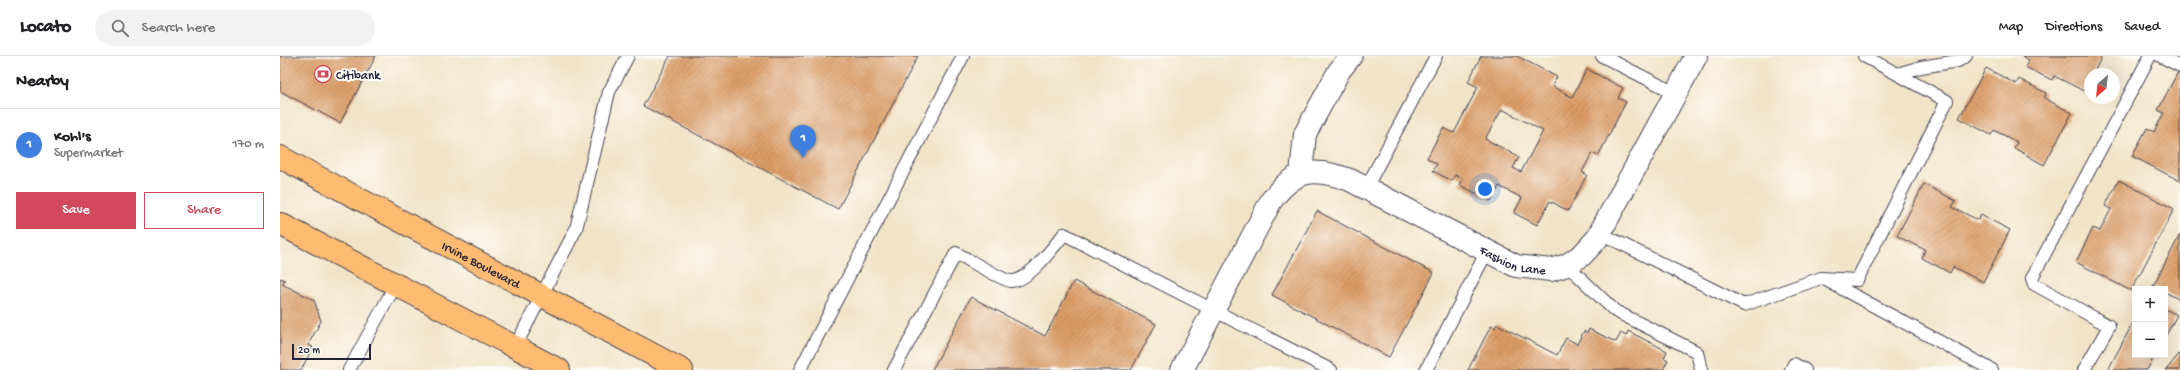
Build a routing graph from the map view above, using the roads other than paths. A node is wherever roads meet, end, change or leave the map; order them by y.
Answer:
1 (628, 56) edge
2 (964, 56) edge
3 (1436, 56) edge
4 (1602, 56) edge
5 (1696, 56) edge
6 (1864, 56) edge
7 (1966, 56) edge
8 (2150, 56) edge
9 (2160, 56) edge
10 (1345, 61) edge
11 (2180, 66) edge
12 (1897, 74) junction
13 (1675, 94) junction
14 (280, 157) edge
15 (1301, 174) junction
16 (1366, 188) junction
17 (280, 224) edge
18 (1600, 233) junction
19 (1487, 252) junction
20 (1566, 264) junction
21 (1821, 278) junction
22 (396, 284) junction
23 (542, 296) junction
24 (1213, 310) junction
25 (515, 347) junction
26 (350, 370) edge
27 (559, 370) edge
28 (682, 370) edge
29 (800, 370) edge
30 (894, 370) edge
31 (1182, 370) edge
32 (1331, 370) edge
33 (1426, 370) edge
34 (1701, 370) edge
35 (1791, 370) edge
36 (1805, 370) edge
37 (1992, 370) edge
38 (2084, 370) edge

1 - 23 lane
2 - 29 lane
3 - 16 lane
4 - 13 lane
5 - 13 street, Fashion Lane
6 - 12 lane
7 - 12 lane
8 - 38 lane
9 - 11 lane
10 - 15 street
12 - 21 lane
13 - 18 street, Fashion Lane
14 - 23 main road, Irvine Boulevard
15 - 16 street, Fashion Lane
15 - 24 street
16 - 19 street, Fashion Lane
17 - 22 main road
18 - 20 street, Fashion Lane
18 - 21 lane
19 - 20 street, Fashion Lane
19 - 33 lane
20 - 34 lane
21 - 37 lane
22 - 25 main road
22 - 26 lane
23 - 25 lane
23 - 28 main road, Irvine Boulevard
24 - 30 lane
24 - 31 street
24 - 32 lane
25 - 27 main road
35 - 36 lane

